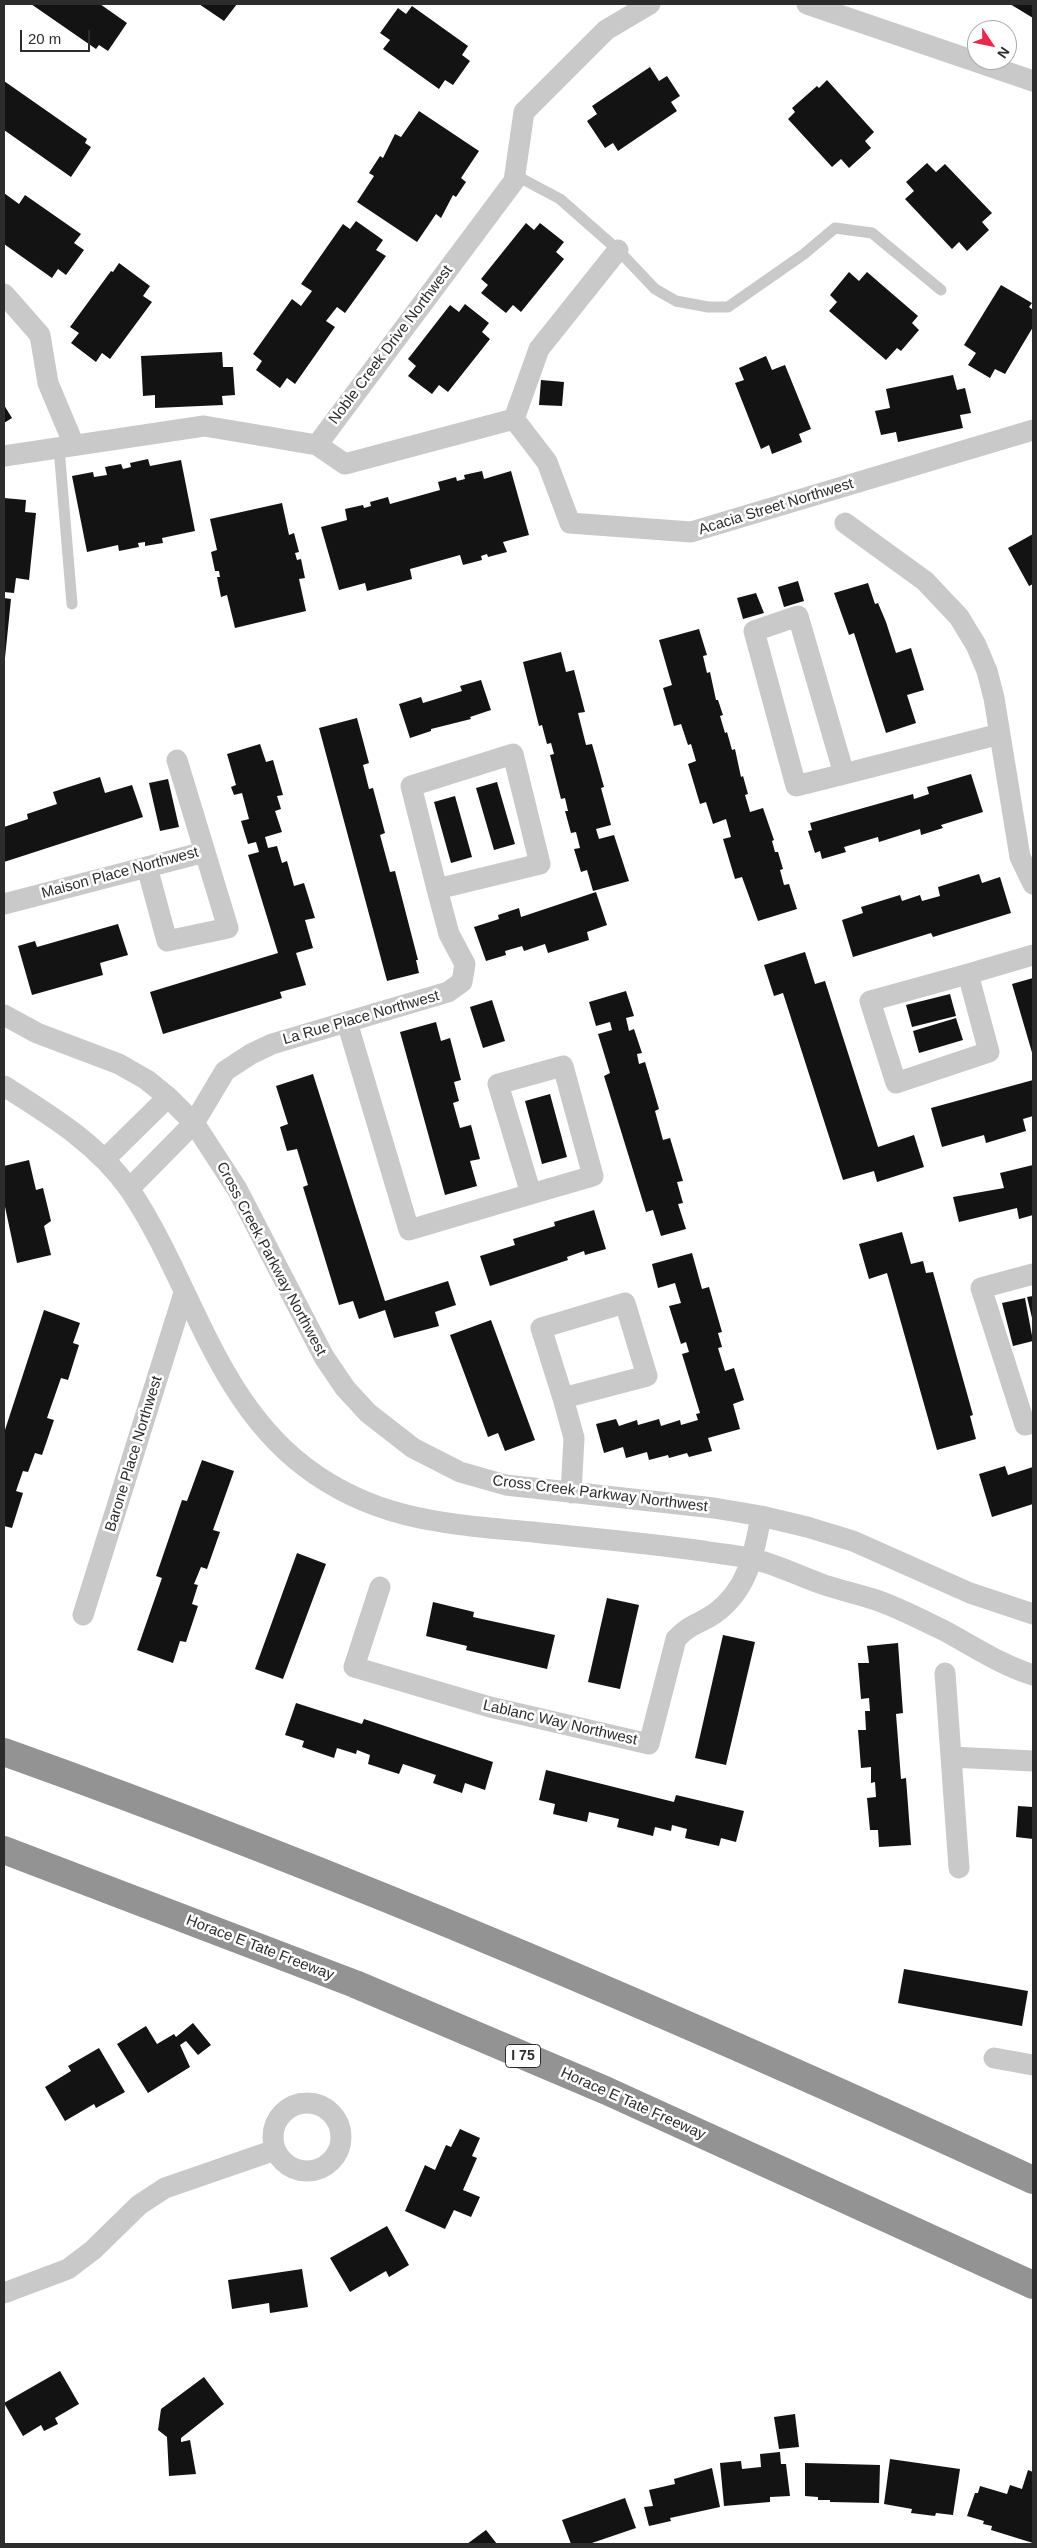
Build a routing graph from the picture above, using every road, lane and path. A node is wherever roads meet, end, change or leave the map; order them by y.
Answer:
1 (650, 4) edge
2 (808, 4) edge
3 (1033, 81) edge
4 (516, 175) junction
5 (618, 250) junction
6 (941, 290) dead end
7 (4, 294) edge
8 (514, 419) junction
9 (1033, 430) edge
10 (317, 445) junction
11 (66, 447) junction
12 (4, 456) edge
13 (845, 523) dead end
14 (72, 604) dead end
15 (1000, 734) junction
16 (177, 760) dead end
17 (844, 774) junction
18 (205, 852) junction
19 (147, 867) junction
20 (1033, 884) edge
21 (437, 889) junction
22 (4, 904) edge
23 (1033, 955) edge
24 (968, 974) junction
25 (4, 1015) edge
26 (347, 1022) junction
27 (4, 1086) edge
28 (168, 1097) junction
29 (194, 1123) junction
30 (105, 1159) junction
31 (129, 1189) junction
32 (531, 1194) junction
33 (1033, 1274) edge
34 (184, 1293) junction
35 (563, 1398) junction
36 (1033, 1422) edge
37 (572, 1493) junction
38 (761, 1516) junction
39 (753, 1559) junction
40 (380, 1587) dead end
41 (1033, 1614) edge
42 (83, 1615) dead end
43 (945, 1674) dead end
44 (1033, 1676) edge
45 (4, 1752) edge
46 (952, 1757) junction
47 (1033, 1762) edge
48 (4, 1850) edge
49 (959, 1868) dead end
50 (994, 2058) dead end
51 (1033, 2065) edge
52 (275, 2150) dead end
53 (1033, 2180) edge
54 (1033, 2285) edge
55 (4, 2293) edge

1 - 4 street, Noble Creek Drive Northwest
2 - 3 street
4 - 5 lane
4 - 10 street, Noble Creek Drive Northwest
5 - 6 lane
5 - 8 street
7 - 11 street
8 - 9 street, Acacia Street Northwest
8 - 10 street
10 - 11 street
11 - 12 street
11 - 14 lane
13 - 15 street
15 - 17 street
15 - 20 street
16 - 18 street, Maison Place Northwest
17 - 17 street
18 - 19 street, Maison Place Northwest
18 - 19 street
19 - 22 street, Maison Place Northwest
21 - 21 street, La Rue Place Northwest
21 - 26 street, La Rue Place Northwest
23 - 24 street
24 - 24 street
25 - 28 street, Cross Creek Parkway Northwest
26 - 29 street, La Rue Place Northwest
26 - 32 street
27 - 30 street
28 - 29 street, Cross Creek Parkway Northwest
28 - 30 street
29 - 31 street, La Rue Place Northwest
29 - 37 street, Cross Creek Parkway Northwest
30 - 31 street
31 - 34 street
32 - 32 street
33 - 36 street
34 - 39 street
34 - 42 street, Barone Place Northwest
35 - 35 street
35 - 37 street
37 - 38 street, Cross Creek Parkway Northwest
38 - 39 street, Lablanc Way Northwest
38 - 41 street, Cross Creek Parkway Northwest
39 - 40 street, Lablanc Way Northwest
39 - 44 street
43 - 46 street
45 - 53 highway
46 - 47 street
46 - 49 street
48 - 54 highway, Horace E Tate Freeway / I 75
50 - 51 street
52 - 55 street

